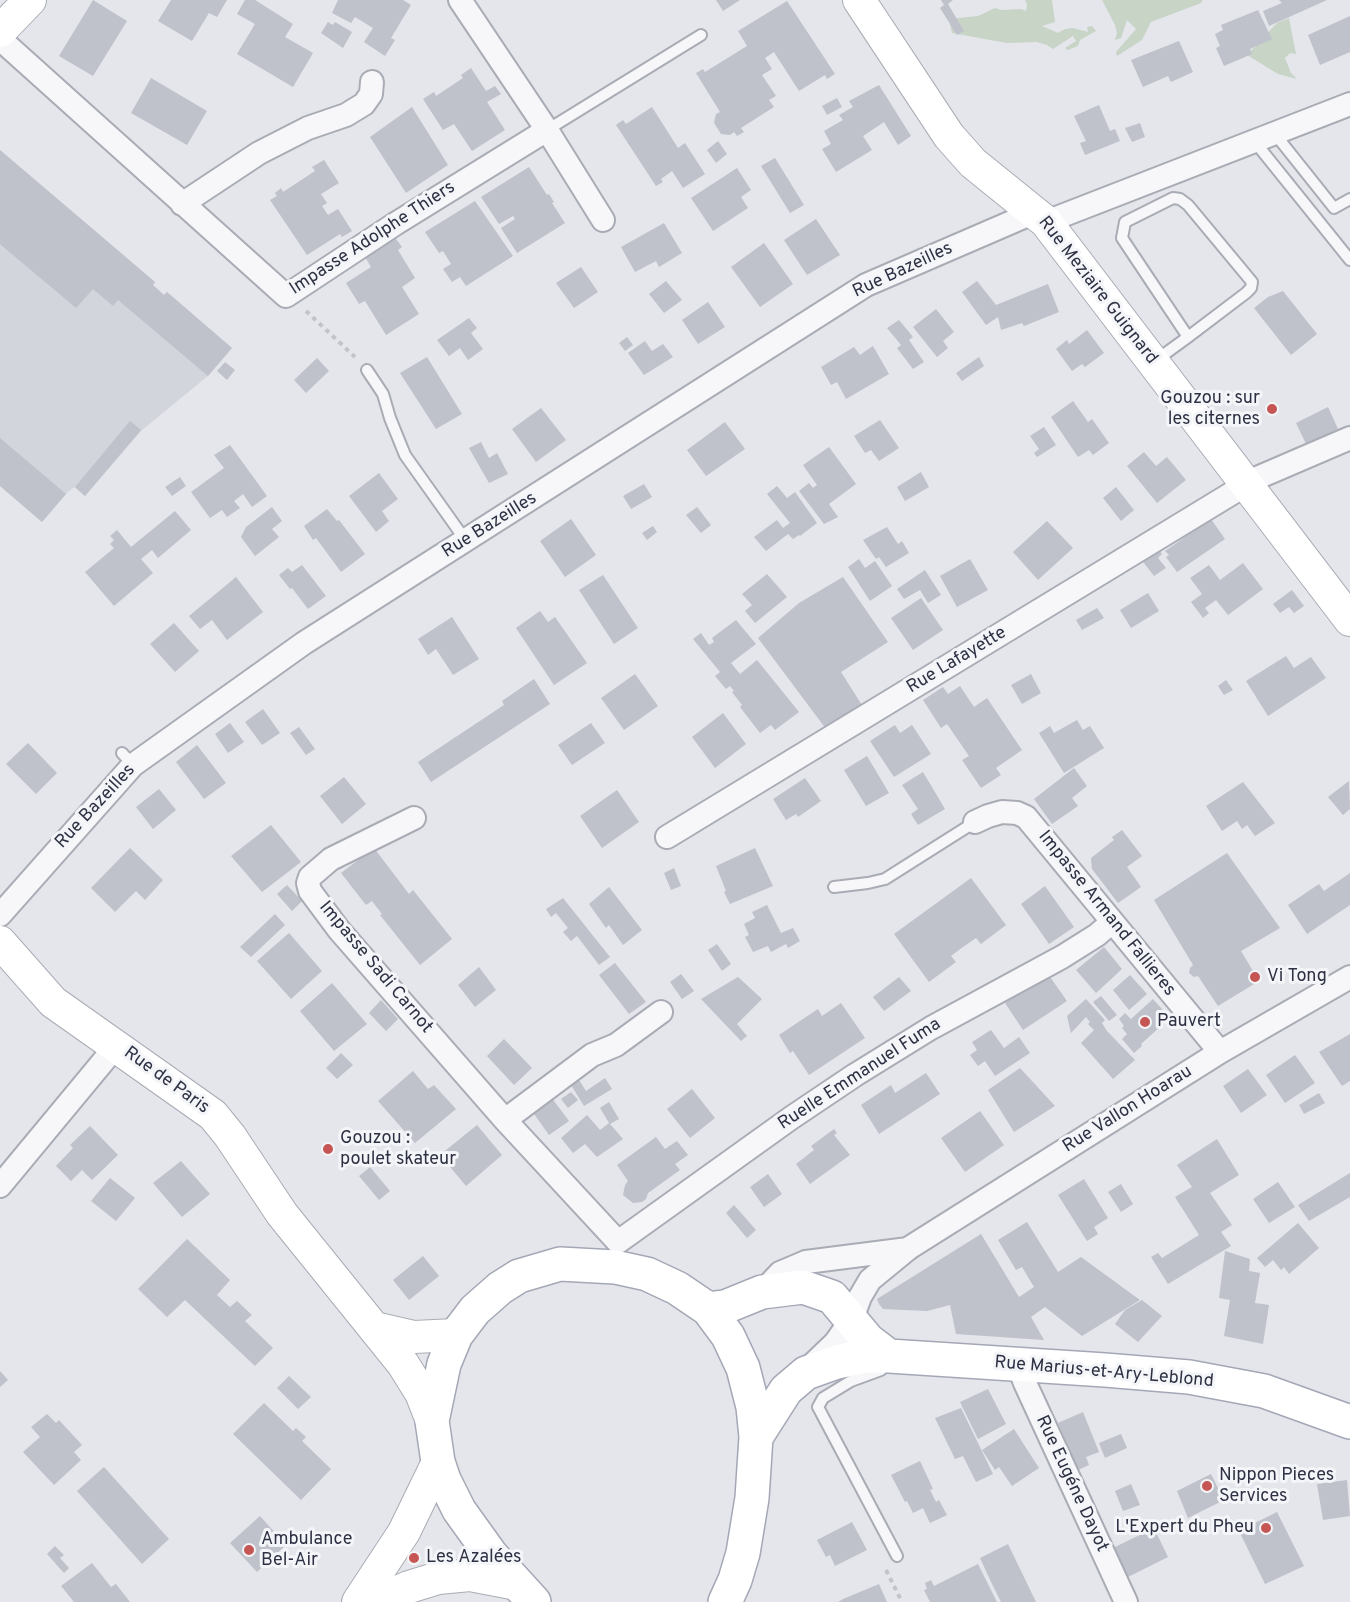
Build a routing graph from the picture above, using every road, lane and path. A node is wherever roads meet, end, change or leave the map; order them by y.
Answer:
1 (29, 0) edge
2 (460, 0) edge
3 (859, 0) edge
4 (0, 24) edge
5 (0, 31) edge
6 (701, 35) dead end
7 (0, 39) edge
8 (372, 82) dead end
9 (1350, 104) edge
10 (547, 130) junction
11 (1265, 138) junction
12 (1350, 199) edge
13 (182, 204) junction
14 (1040, 217) junction
15 (603, 220) dead end
16 (1350, 261) edge
17 (286, 296) junction
18 (1188, 337) junction
19 (1153, 363) junction
20 (367, 370) joint
21 (1350, 438) edge
22 (1246, 485) junction
23 (466, 541) junction
24 (1350, 620) edge
25 (414, 818) dead end
26 (975, 822) joint
27 (667, 837) dead end
28 (834, 887) dead end
29 (0, 915) edge
30 (1112, 922) junction
31 (3, 952) edge
32 (1350, 977) edge
33 (661, 1012) dead end
34 (116, 1046) junction
35 (1220, 1052) junction
36 (506, 1120) junction
37 (0, 1186) edge
38 (909, 1248) junction
39 (617, 1255) junction
40 (762, 1292) junction
41 (708, 1309) junction
42 (852, 1319) junction
43 (375, 1328) junction
44 (456, 1335) junction
45 (889, 1356) junction
46 (1018, 1365) junction
47 (806, 1373) junction
48 (432, 1421) junction
49 (1350, 1422) edge
50 (756, 1437) junction
51 (438, 1462) junction
52 (897, 1556) dead end
53 (525, 1593) edge
54 (358, 1602) edge
55 (375, 1602) edge
56 (725, 1602) edge
57 (1126, 1602) edge

1 - 4 street
1 - 5 street
2 - 10 street
3 - 14 street, Rue Meziaire Guignard
6 - 10 lane
7 - 13 street, Impasse Adolphe Thiers
8 - 13 street
9 - 11 street, Rue Bazeilles
10 - 15 street
10 - 17 street, Impasse Adolphe Thiers
11 - 12 lane
11 - 14 street, Rue Bazeilles
11 - 16 lane
13 - 17 street, Impasse Adolphe Thiers
14 - 19 street, Rue Meziaire Guignard
14 - 23 street, Rue Bazeilles
17 - 20 path
18 - 18 lane
18 - 19 lane
19 - 22 street, Rue Meziaire Guignard
20 - 23 lane
21 - 22 street, Rue Lafayette
22 - 24 street, Rue Meziaire Guignard
22 - 27 street, Rue Lafayette
23 - 29 street, Rue Bazeilles
25 - 36 street, Impasse Sadi Carnot
26 - 28 lane
26 - 30 street, Impasse Armand Fallieres
30 - 35 street, Impasse Armand Fallieres
30 - 39 street, Ruelle Emmanuel Fuma
31 - 34 street, Rue de Paris
32 - 35 street, Rue Vallon Hoarau
33 - 36 street
34 - 37 street
34 - 43 street, Rue de Paris
35 - 38 street, Rue Vallon Hoarau
36 - 39 street, Impasse Sadi Carnot
38 - 40 street, Rue Vallon Hoarau
38 - 42 street, Rue Vallon Hoarau
39 - 41 main road
39 - 44 main road
40 - 41 main road
40 - 42 main road
41 - 50 main road
42 - 45 main road
42 - 47 street, Rue Vallon Hoarau
43 - 44 street
43 - 48 street, Rue de Paris
44 - 48 main road
45 - 46 main road, Rue Marius-et-Ary-Leblond
45 - 47 main road, Rue Marius-et-Ary-Leblond
45 - 52 lane
46 - 49 main road, Rue Marius-et-Ary-Leblond
46 - 57 street, Rue Eugéne Dayot
47 - 50 main road, Rue Marius-et-Ary-Leblond
48 - 51 main road
50 - 56 main road
51 - 53 main road
51 - 54 street
53 - 55 street

